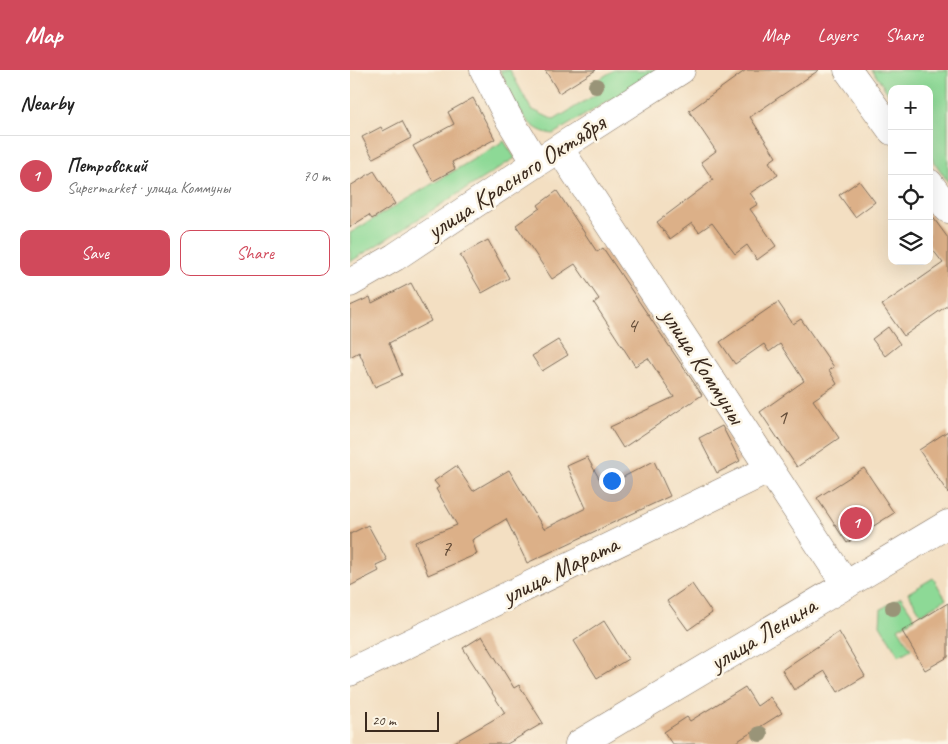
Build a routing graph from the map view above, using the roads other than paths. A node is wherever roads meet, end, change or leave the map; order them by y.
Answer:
1 (484, 70) edge
2 (682, 70) edge
3 (848, 70) edge
4 (888, 125) edge
5 (559, 148) junction
6 (536, 163) junction
7 (933, 188) edge
8 (948, 209) edge
9 (350, 283) edge
10 (770, 469) junction
11 (948, 524) edge
12 (846, 585) junction
13 (350, 672) edge
14 (578, 744) edge

1 - 6 street
2 - 5 street, улица Красного Октября
3 - 4 street
5 - 6 street, улица Красного Октября
5 - 10 street, улица Коммуны
6 - 9 street, улица Красного Октября
7 - 8 street
10 - 12 street, улица Коммуны
10 - 13 street, улица Марата
11 - 12 street, улица Ленина
12 - 14 street, улица Ленина

